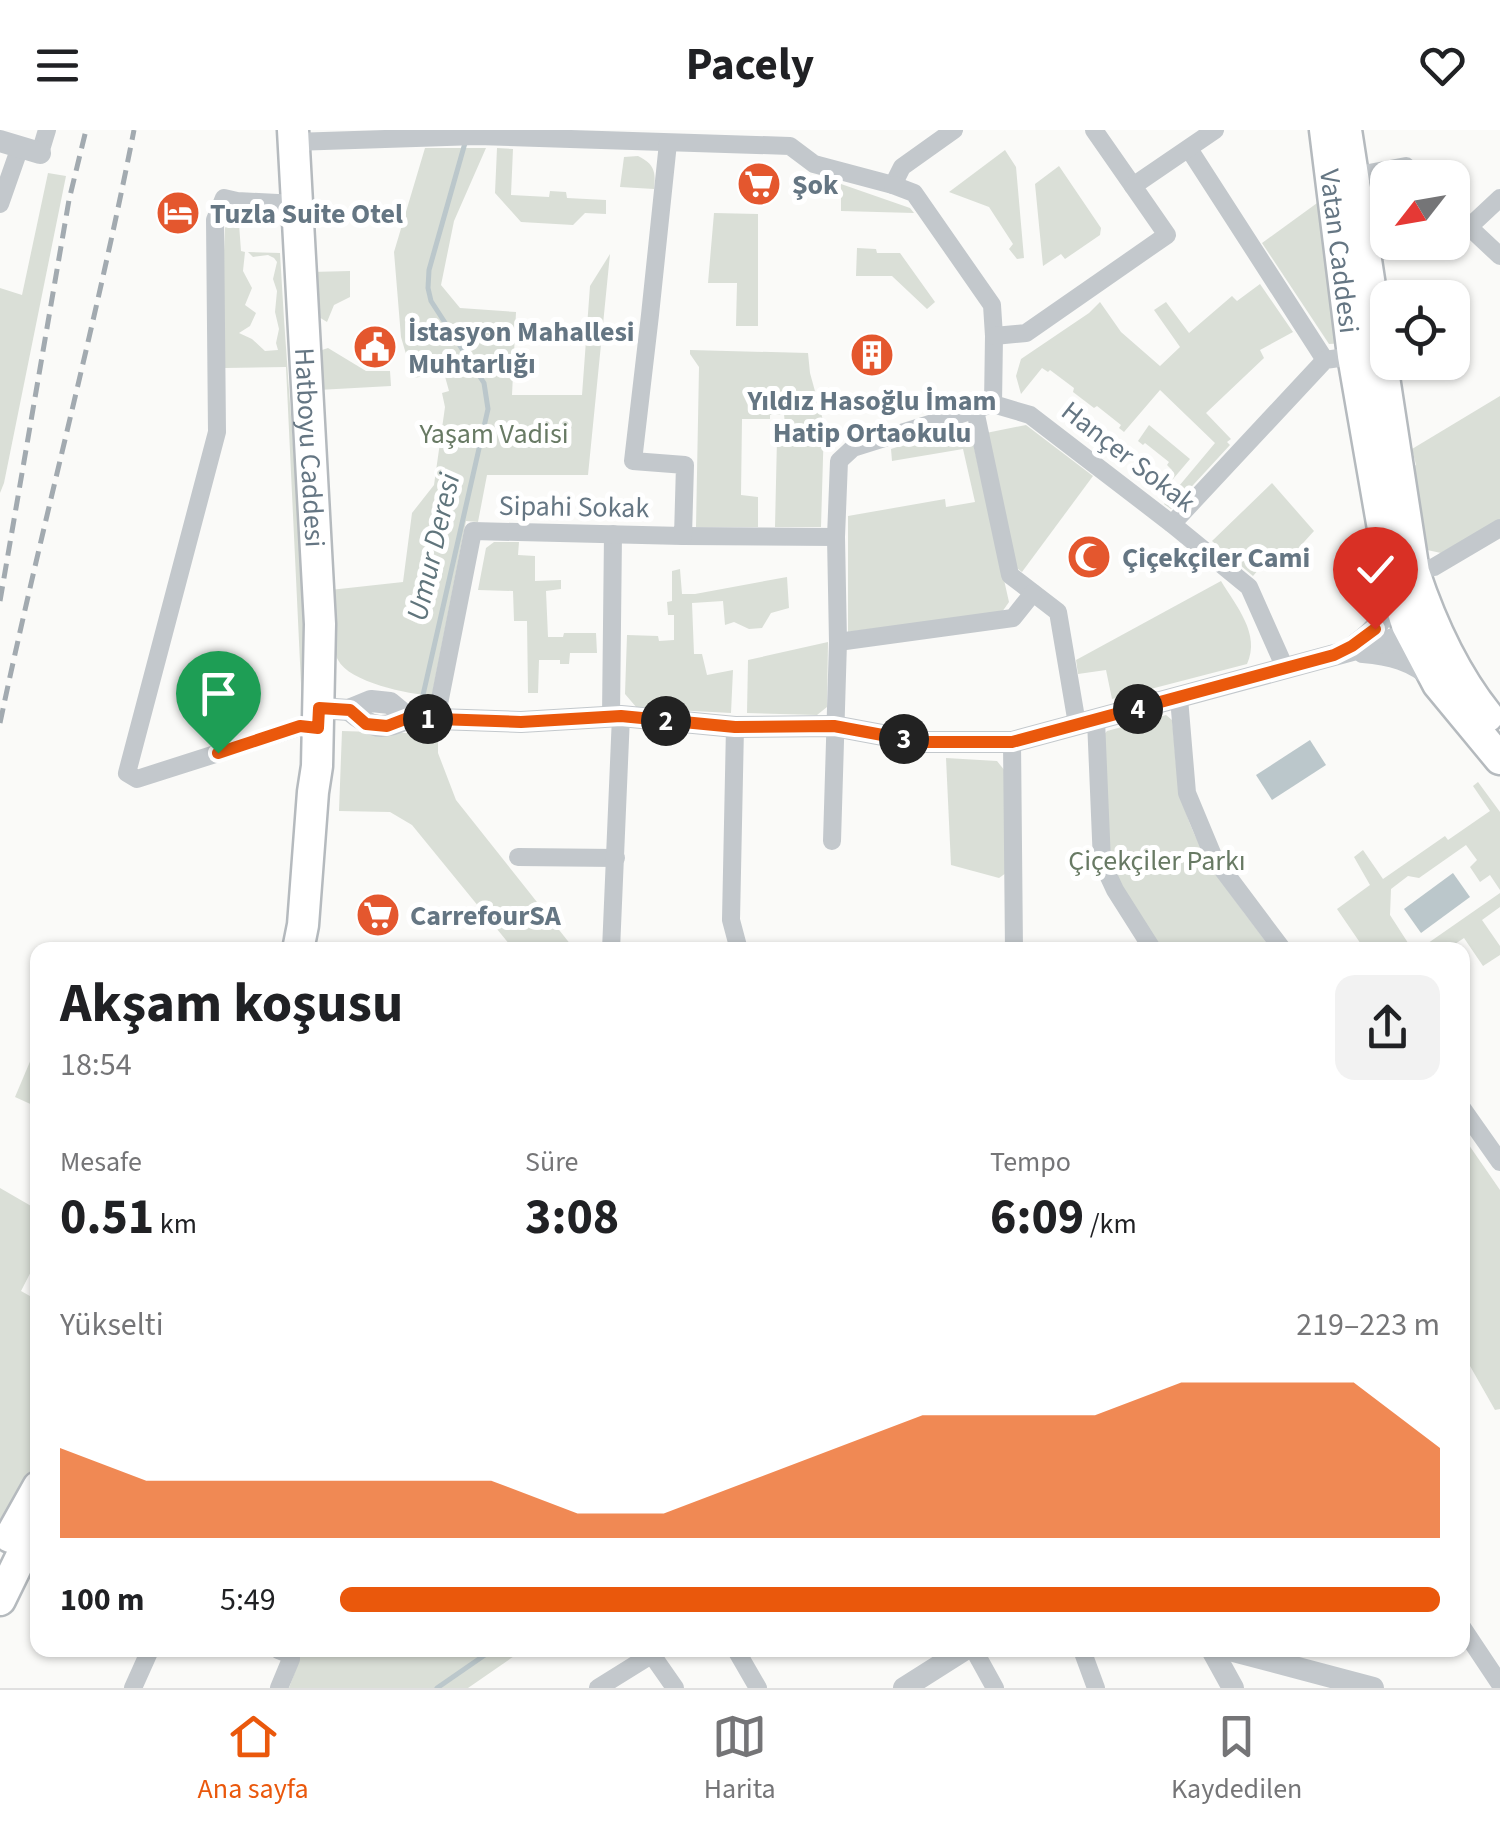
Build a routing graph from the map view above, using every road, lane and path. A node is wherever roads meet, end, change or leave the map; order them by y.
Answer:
1 (954, 130) edge
2 (1094, 130) edge
3 (1215, 130) edge
4 (1325, 130) edge
5 (1346, 130) edge
6 (293, 136) edge
7 (632, 136) edge
8 (790, 138) edge
9 (668, 142) junction
10 (27, 143) edge
11 (1188, 148) junction
12 (1370, 173) edge
13 (1352, 176) junction
14 (893, 185) junction
15 (1133, 186) junction
16 (1500, 198) edge
17 (0, 204) edge
18 (297, 204) junction
19 (1470, 226) edge
20 (1470, 228) edge
21 (1500, 256) edge
22 (994, 336) junction
23 (1339, 358) junction
24 (984, 407) junction
25 (1172, 524) junction
26 (1500, 528) edge
27 (612, 534) junction
28 (683, 536) junction
29 (836, 538) junction
30 (1402, 574) junction
31 (1034, 593) junction
32 (1424, 629) junction
33 (838, 642) junction
34 (1334, 655) junction
35 (1285, 668) junction
36 (1438, 684) junction
37 (1179, 698) junction
38 (329, 715) junction
39 (616, 716) junction
40 (436, 719) junction
41 (1497, 721) edge
42 (1086, 722) junction
43 (834, 726) junction
44 (735, 727) junction
45 (1012, 742) junction
46 (1500, 759) edge
47 (317, 766) junction
48 (832, 841) dead end
49 (518, 857) dead end
50 (616, 858) junction
51 (299, 942) edge
52 (317, 942) edge
53 (611, 942) edge
54 (737, 942) edge
55 (1014, 942) edge
56 (1148, 942) edge
57 (1277, 942) edge
58 (1470, 1119) edge
59 (1500, 1162) edge
60 (30, 1515) edge
61 (23, 1540) edge
62 (0, 1600) edge
63 (1470, 1639) edge
64 (147, 1657) edge
65 (284, 1657) edge
66 (648, 1657) edge
67 (659, 1657) edge
68 (740, 1657) edge
69 (956, 1657) edge
70 (978, 1657) edge
71 (1085, 1657) edge
72 (1216, 1657) edge
73 (1273, 1657) edge
74 (928, 1681) edge
75 (1500, 1684) edge
76 (133, 1688) edge
77 (279, 1688) edge
78 (598, 1688) edge
79 (675, 1688) edge
80 (758, 1688) edge
81 (904, 1688) edge
82 (995, 1688) edge
83 (1096, 1688) edge
84 (1234, 1688) edge
85 (1373, 1688) edge

1 - 14 street
2 - 15 street
3 - 11 street
4 - 23 main road, Vatan Caddesi
5 - 13 main road, Vatan Caddesi
6 - 7 street
6 - 18 main road, Hatboyu Caddesi
7 - 9 street
8 - 9 street
8 - 14 street
9 - 28 street, Sipahi Sokak
10 - 17 street
11 - 15 street
11 - 23 street
12 - 13 street
13 - 30 main road, Vatan Caddesi
14 - 22 street
15 - 22 street
16 - 19 street
18 - 38 main road, Hatboyu Caddesi
18 - 38 street
20 - 21 street
22 - 24 street
23 - 25 street
23 - 30 main road, Vatan Caddesi
24 - 25 street, Hançer Sokak
24 - 29 street
24 - 31 street
25 - 35 street, Hançer Sokak
26 - 30 street
27 - 28 street, Sipahi Sokak
27 - 39 street
27 - 40 street, Sipahi Sokak
28 - 29 street
29 - 33 street
30 - 32 main road, Vatan Caddesi
30 - 34 street
31 - 33 street
31 - 42 street
32 - 34 street
32 - 36 main road, Vatan Caddesi
32 - 41 main road, Vatan Caddesi
33 - 43 street
34 - 35 street
34 - 36 street
35 - 37 street
36 - 46 main road, Vatan Caddesi
37 - 42 street
37 - 57 street
38 - 40 street
38 - 47 main road, Hatboyu Caddesi
39 - 40 street
39 - 44 street
39 - 50 street
42 - 45 street
42 - 56 street
43 - 44 street
43 - 45 street
43 - 48 street
44 - 54 street
45 - 55 street
47 - 51 main road, Hatboyu Caddesi
47 - 52 main road, Hatboyu Caddesi
49 - 50 street
50 - 53 street
58 - 59 street
60 - 61 main road
61 - 62 main road
63 - 75 street
64 - 76 street
65 - 77 street
66 - 78 street
67 - 79 street
68 - 80 street
69 - 74 street
70 - 82 street
71 - 83 street
72 - 84 street
73 - 85 street
74 - 81 street

